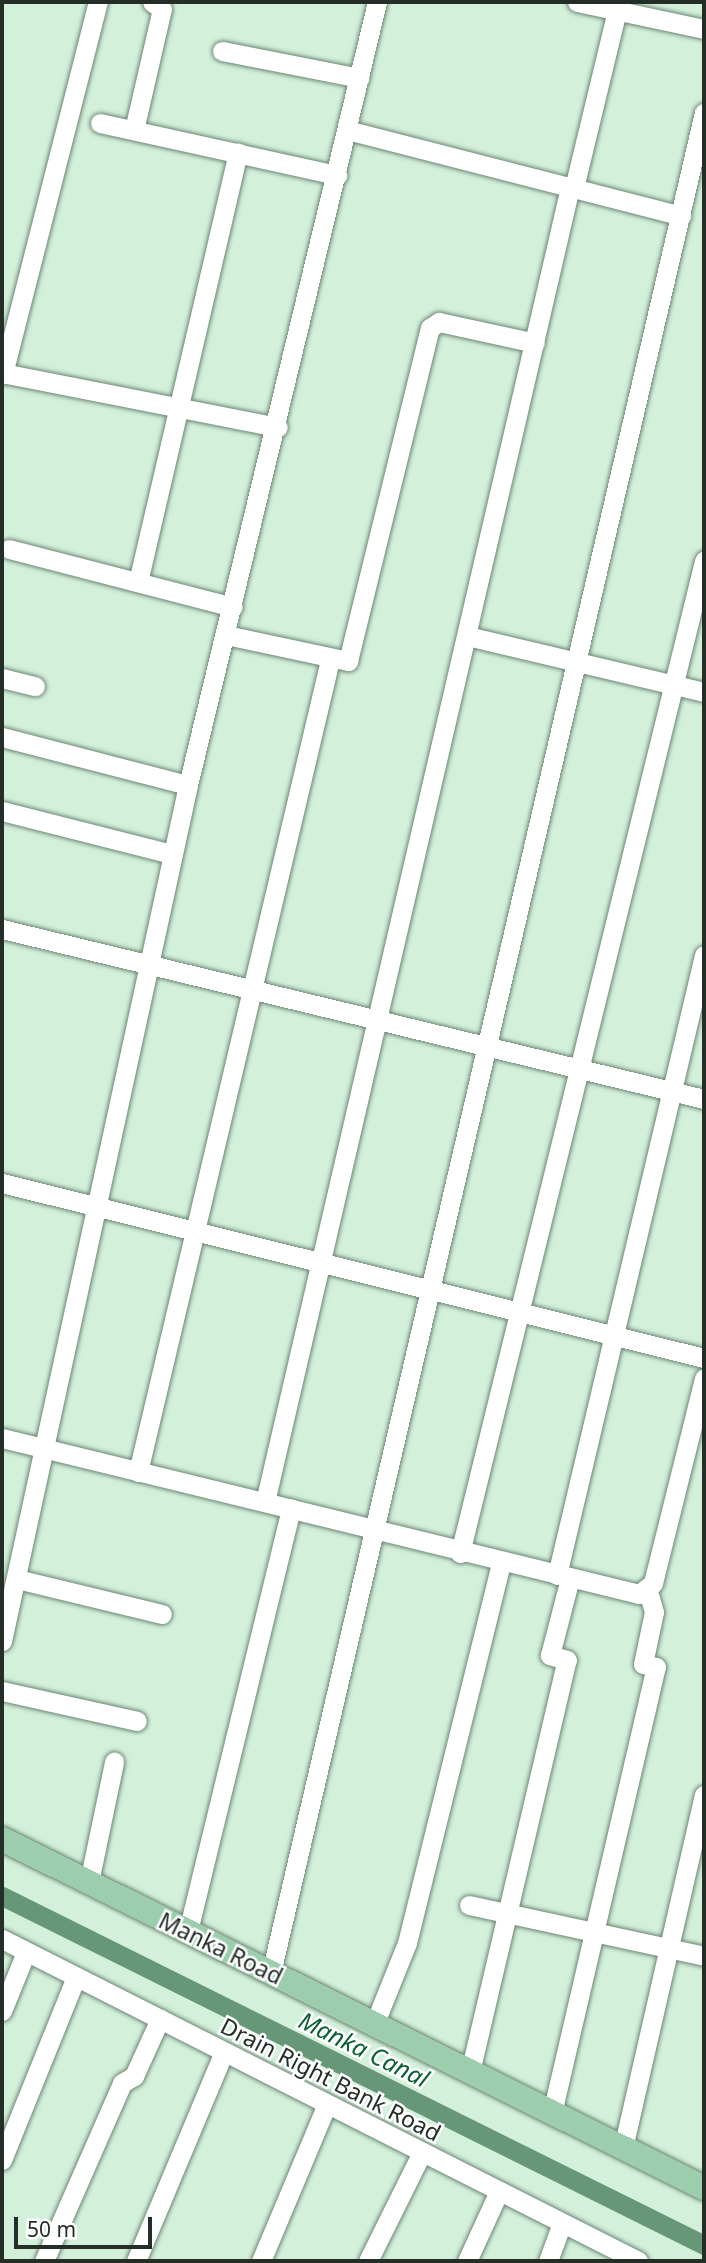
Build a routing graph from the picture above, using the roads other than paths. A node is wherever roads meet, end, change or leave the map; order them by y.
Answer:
1 (98, 2) edge
2 (152, 2) edge
3 (377, 2) edge
4 (577, 2) edge
5 (618, 6) edge
6 (704, 29) edge
7 (222, 51) dead end
8 (359, 78) junction
9 (704, 113) edge
10 (100, 123) dead end
11 (134, 130) junction
12 (348, 130) junction
13 (238, 153) junction
14 (337, 175) junction
15 (572, 188) junction
16 (681, 216) junction
17 (535, 343) junction
18 (2, 373) edge
19 (177, 405) junction
20 (278, 427) junction
21 (9, 549) dead end
22 (704, 561) edge
23 (138, 582) junction
24 (233, 607) junction
25 (226, 635) junction
26 (467, 636) junction
27 (330, 660) junction
28 (577, 662) junction
29 (2, 678) edge
30 (672, 685) junction
31 (35, 686) dead end
32 (704, 692) edge
33 (2, 737) edge
34 (188, 785) junction
35 (2, 811) edge
36 (172, 854) junction
37 (2, 929) edge
38 (704, 955) edge
39 (148, 963) junction
40 (250, 989) junction
41 (379, 1021) junction
42 (486, 1048) junction
43 (580, 1070) junction
44 (672, 1092) junction
45 (704, 1099) edge
46 (2, 1183) edge
47 (96, 1207) junction
48 (193, 1230) junction
49 (320, 1263) junction
50 (429, 1291) junction
51 (522, 1314) junction
52 (613, 1336) junction
53 (704, 1358) edge
54 (704, 1378) edge
55 (2, 1438) edge
56 (42, 1447) junction
57 (138, 1472) junction
58 (265, 1502) junction
59 (291, 1508) junction
60 (374, 1528) junction
61 (460, 1553) junction
62 (501, 1562) junction
63 (564, 1576) junction
64 (17, 1579) junction
65 (648, 1591) junction
66 (162, 1614) dead end
67 (2, 1641) edge
68 (2, 1691) edge
69 (137, 1721) dead end
70 (114, 1762) dead end
71 (704, 1795) edge
72 (2, 1839) edge
73 (89, 1882) junction
74 (469, 1905) dead end
75 (509, 1914) junction
76 (188, 1931) junction
77 (596, 1932) junction
78 (2, 1940) edge
79 (668, 1948) junction
80 (26, 1952) junction
81 (704, 1956) edge
82 (271, 1973) junction
83 (76, 1977) junction
84 (2, 2011) edge
85 (160, 2020) junction
86 (374, 2025) junction
87 (224, 2052) junction
88 (470, 2072) junction
89 (327, 2104) junction
90 (552, 2113) junction
91 (623, 2148) junction
92 (422, 2152) junction
93 (2, 2160) edge
94 (703, 2183) edge
95 (499, 2190) junction
96 (562, 2223) junction
97 (44, 2261) edge
98 (136, 2261) edge
99 (261, 2261) edge
100 (368, 2261) edge
101 (467, 2261) edge
102 (548, 2261) edge
103 (638, 2261) edge

1 - 18 street
2 - 11 street
3 - 8 street
4 - 5 street
5 - 6 street
5 - 15 street
7 - 8 street
8 - 12 street
9 - 16 street
10 - 11 street
11 - 13 street
12 - 14 street
12 - 15 street
13 - 14 street
13 - 19 street
14 - 20 street
15 - 16 street
15 - 17 street
16 - 28 street
17 - 26 street
17 - 27 street
18 - 19 street
19 - 20 street
19 - 23 street
20 - 24 street
21 - 23 street
22 - 30 street
23 - 24 street
24 - 25 street
25 - 27 street
25 - 34 street
26 - 28 street
26 - 41 street
27 - 40 street
28 - 30 street
28 - 42 street
29 - 31 street
30 - 32 street
30 - 43 street
33 - 34 street
34 - 36 street
35 - 36 street
36 - 39 street
37 - 39 street
38 - 44 street
39 - 40 street
39 - 47 street
40 - 41 street
40 - 48 street
41 - 42 street
41 - 49 street
42 - 43 street
42 - 50 street
43 - 44 street
43 - 51 street
44 - 45 street
44 - 52 street
46 - 47 street
47 - 48 street
47 - 56 street
48 - 49 street
48 - 57 street
49 - 50 street
49 - 58 street
50 - 51 street
50 - 60 street
51 - 52 street
51 - 61 street
52 - 53 street
52 - 63 street
54 - 65 street
55 - 56 street
56 - 57 street
56 - 64 street
57 - 58 street
58 - 59 street
59 - 60 street
59 - 76 street
60 - 61 street
60 - 82 street
61 - 62 street
62 - 63 street
62 - 86 street
63 - 65 street
63 - 75 street
64 - 66 street
64 - 67 street
65 - 77 street
68 - 69 street
70 - 73 street
71 - 79 street
72 - 73 main road, Manka Road
73 - 76 main road, Manka Road
74 - 75 street
75 - 77 street
75 - 88 street
76 - 82 main road, Manka Road
77 - 79 street
77 - 90 street
78 - 80 street, Drain Right Bank Road
79 - 81 street
79 - 91 street
80 - 83 street, Drain Right Bank Road
80 - 84 street
82 - 86 main road, Manka Road
83 - 85 street, Drain Right Bank Road
83 - 93 street
85 - 87 street, Drain Right Bank Road
85 - 97 street
86 - 88 main road, Manka Road
87 - 89 street, Drain Right Bank Road
87 - 98 street
88 - 90 main road, Manka Road
89 - 92 street, Drain Right Bank Road
89 - 99 street
90 - 91 main road, Manka Road
91 - 94 main road, Manka Road
92 - 95 street, Drain Right Bank Road
92 - 100 street
95 - 96 street, Drain Right Bank Road
95 - 101 street
96 - 102 street
96 - 103 street, Drain Right Bank Road

